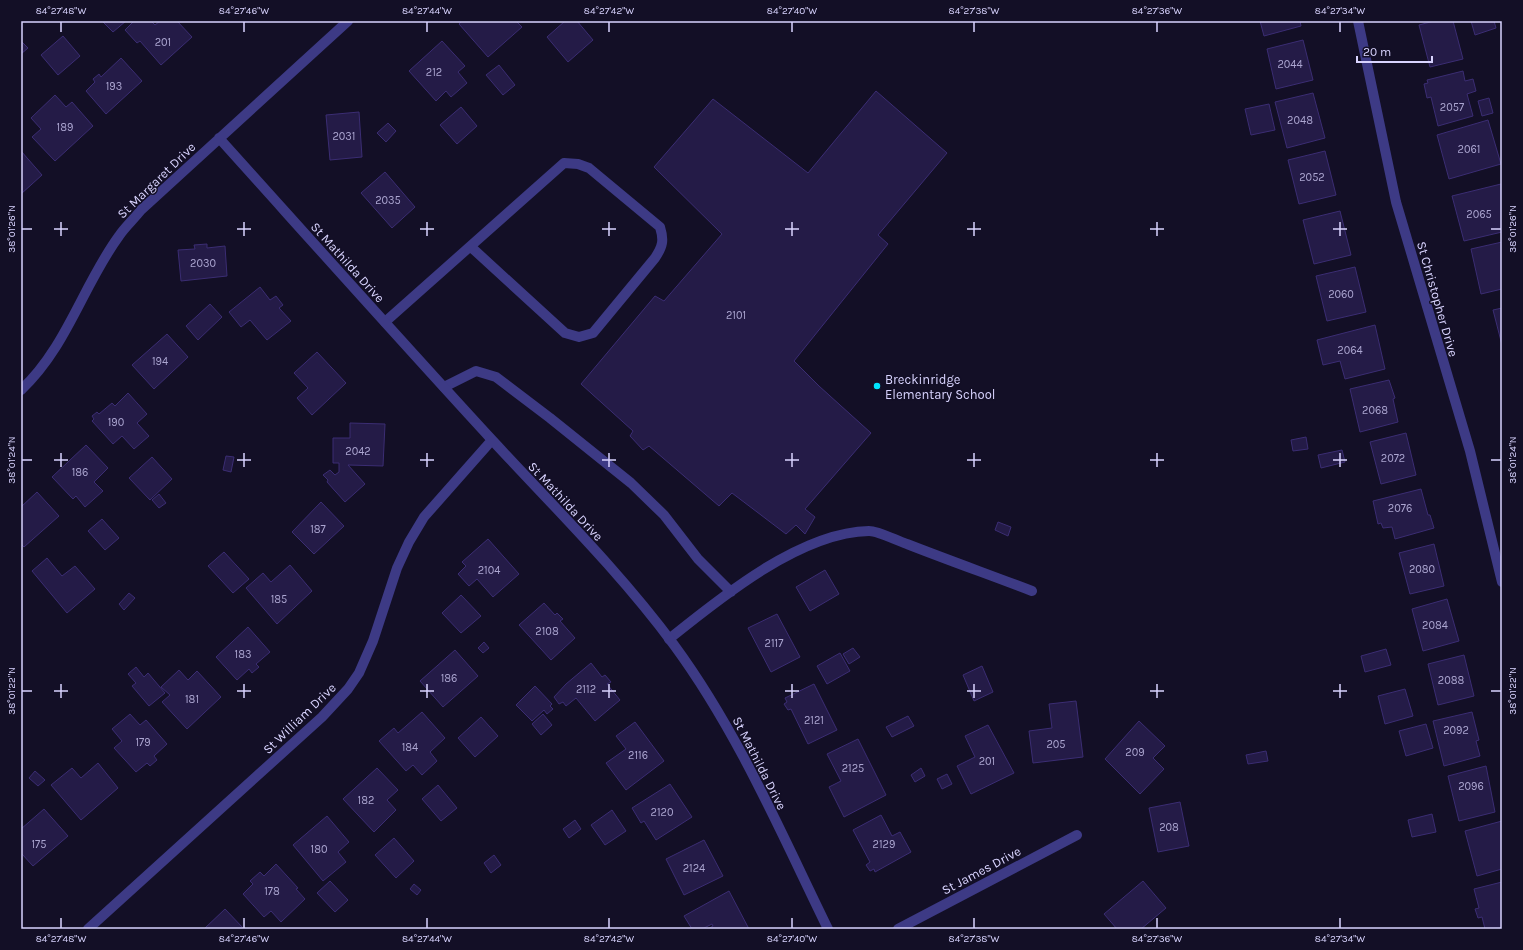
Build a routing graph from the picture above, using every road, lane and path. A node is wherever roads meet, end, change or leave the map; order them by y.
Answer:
1 (348, 21) edge
2 (1358, 21) edge
3 (219, 138) junction
4 (471, 247) junction
5 (385, 322) junction
6 (444, 387) junction
7 (21, 390) edge
8 (492, 440) junction
9 (1502, 582) edge
10 (1032, 591) dead end
11 (731, 592) junction
12 (669, 639) junction
13 (1077, 834) dead end
14 (88, 929) edge
15 (828, 929) edge
16 (898, 929) edge

1 - 3 street, St Margaret Drive
2 - 9 street, St Christopher Drive
3 - 5 street, St Mathilda Drive
3 - 7 street, St Margaret Drive
4 - 4 street
4 - 5 street
5 - 6 street, St Mathilda Drive
6 - 8 street, St Mathilda Drive
6 - 11 street
8 - 12 street, St Mathilda Drive
8 - 14 street, St William Drive
10 - 11 street
11 - 12 street
12 - 15 street, St Mathilda Drive
13 - 16 street, St James Drive

